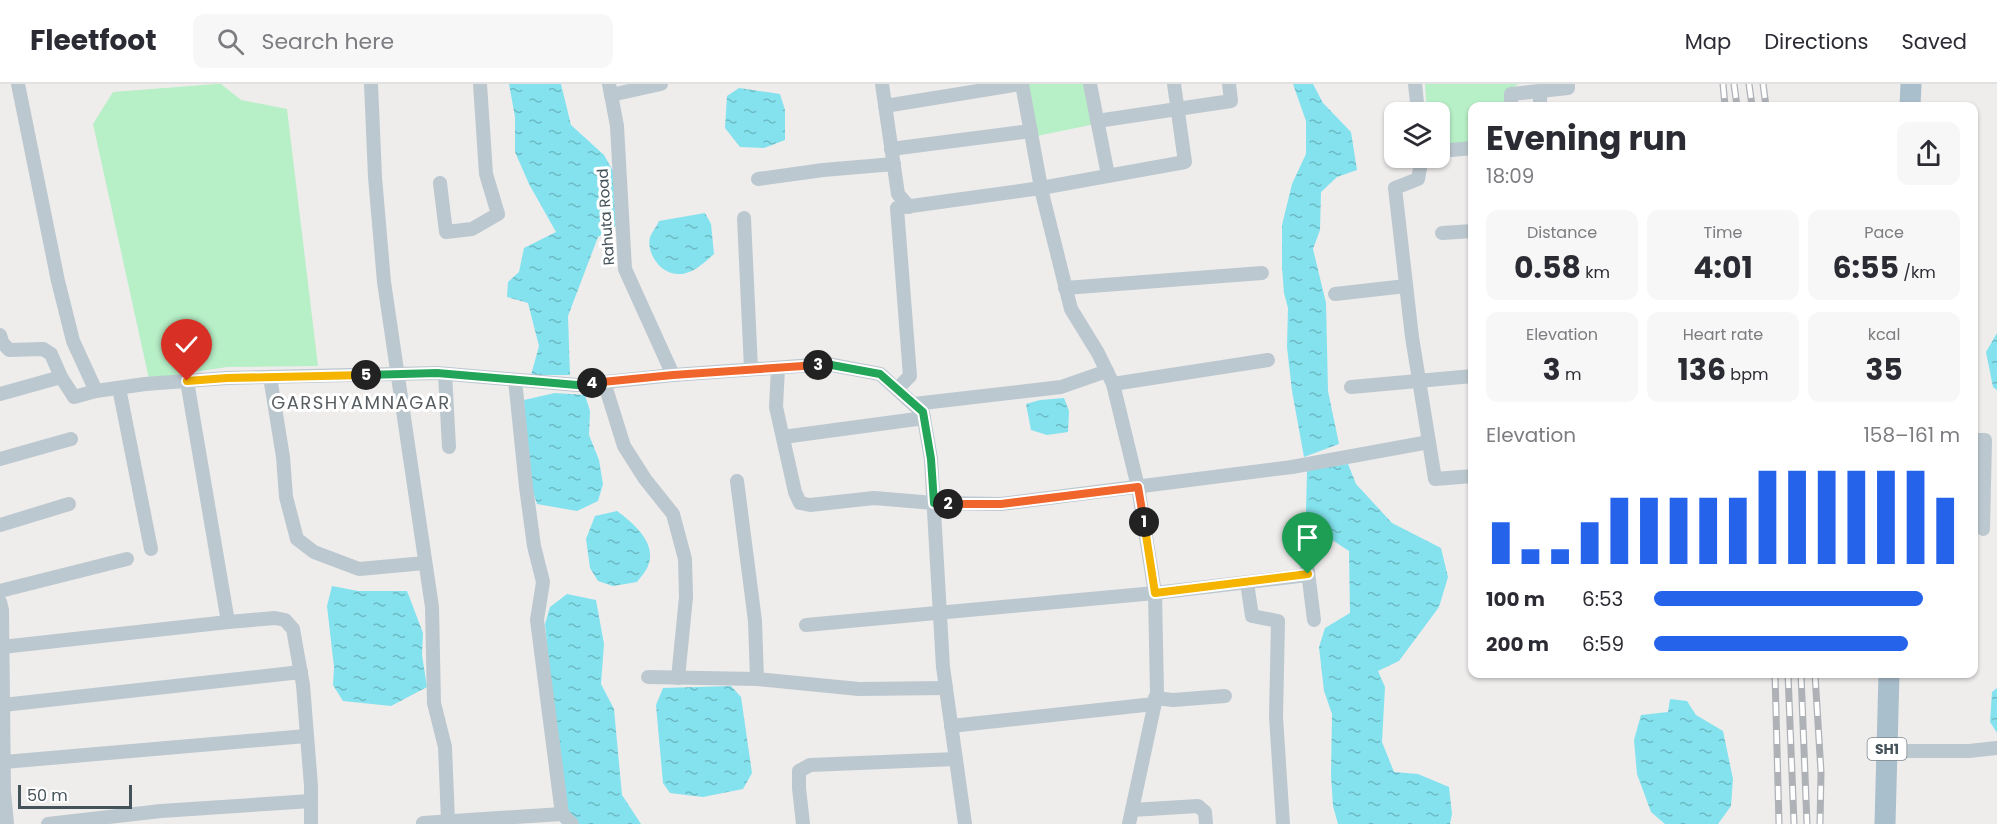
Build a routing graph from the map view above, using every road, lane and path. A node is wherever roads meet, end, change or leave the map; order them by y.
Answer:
1 (18, 84) edge
2 (371, 84) edge
3 (480, 84) edge
4 (661, 84) edge
5 (882, 84) edge
6 (1022, 84) edge
7 (1090, 84) edge
8 (1174, 84) edge
9 (1229, 84) edge
10 (1415, 84) edge
11 (1568, 84) edge
12 (1911, 84) edge
13 (610, 90) edge
14 (1540, 91) junction
15 (1417, 102) edge
16 (1511, 102) edge
17 (1540, 102) edge
18 (1910, 102) edge
19 (885, 106) junction
20 (1178, 109) junction
21 (1097, 122) junction
22 (1030, 131) junction
23 (1468, 148) edge
24 (891, 149) junction
25 (1450, 150) edge
26 (894, 164) junction
27 (1420, 168) edge
28 (1108, 175) junction
29 (758, 179) dead end
30 (440, 183) dead end
31 (1041, 188) junction
32 (909, 207) junction
33 (744, 218) dead end
34 (1468, 231) edge
35 (1442, 233) dead end
36 (1262, 273) dead end
37 (1406, 286) junction
38 (1065, 288) junction
39 (1335, 294) dead end
40 (0, 335) edge
41 (1268, 360) dead end
42 (778, 368) junction
43 (751, 369) junction
44 (1107, 371) junction
45 (396, 374) junction
46 (445, 374) junction
47 (673, 375) junction
48 (61, 377) junction
49 (270, 377) junction
50 (1468, 377) edge
51 (516, 380) junction
52 (187, 381) junction
53 (604, 382) junction
54 (1419, 382) junction
55 (1113, 384) junction
56 (1351, 387) dead end
57 (119, 388) junction
58 (897, 389) junction
59 (96, 392) junction
60 (0, 394) edge
61 (914, 404) junction
62 (924, 418) junction
63 (783, 437) junction
64 (70, 439) dead end
65 (1978, 440) edge
66 (1429, 442) junction
67 (449, 447) dead end
68 (0, 459) edge
69 (1468, 476) edge
70 (737, 481) dead end
71 (1138, 487) junction
72 (934, 503) junction
73 (69, 504) dead end
74 (0, 525) edge
75 (1985, 529) edge
76 (1304, 540) dead end
77 (151, 549) dead end
78 (127, 559) dead end
79 (425, 562) junction
80 (1308, 574) junction
81 (1247, 583) junction
82 (0, 591) edge
83 (1155, 593) junction
84 (0, 602) edge
85 (941, 612) junction
86 (1314, 620) dead end
87 (228, 622) junction
88 (806, 625) dead end
89 (2, 647) junction
90 (301, 672) junction
91 (648, 677) dead end
92 (678, 678) junction
93 (1889, 678) edge
94 (757, 679) junction
95 (946, 688) junction
96 (1226, 696) dead end
97 (1155, 701) junction
98 (3, 705) junction
99 (951, 726) junction
100 (306, 736) junction
101 (1997, 748) edge
102 (1887, 751) junction
103 (956, 759) junction
104 (4, 762) junction
105 (311, 801) junction
106 (1130, 817) edge
107 (567, 819) edge
108 (448, 821) junction
109 (423, 823) edge
110 (7, 824) edge
111 (48, 824) edge
112 (311, 824) edge
113 (803, 824) edge
114 (965, 824) edge
115 (1206, 824) edge
116 (1283, 824) edge
117 (1885, 824) edge

1 - 59 street
2 - 45 street
3 - 30 street
4 - 13 street
5 - 19 street
6 - 19 street
6 - 22 street
7 - 21 street
8 - 20 street
9 - 20 street
10 - 15 street
11 - 14 street
12 - 18 main road
13 - 47 street, Rahuta Road
14 - 16 street
14 - 17 street
19 - 24 street
20 - 21 street
20 - 28 street
21 - 28 street
22 - 24 street
22 - 31 street
23 - 25 street
24 - 26 street
26 - 29 street
26 - 32 street
27 - 37 street
28 - 31 street
31 - 32 street
31 - 38 street
32 - 58 street
33 - 43 street
34 - 35 street
36 - 38 street
37 - 39 street
37 - 54 street
38 - 44 street
40 - 48 street
41 - 55 street
42 - 43 street
42 - 58 street
42 - 63 street
43 - 47 street
44 - 55 street
44 - 61 street
45 - 46 street
45 - 49 street
45 - 79 street
46 - 51 street
46 - 67 street
47 - 53 street
48 - 59 street
48 - 60 street
49 - 52 street
49 - 79 street
50 - 54 street
51 - 53 street
51 - 107 street
52 - 57 street
52 - 87 street
53 - 92 street
54 - 56 street
54 - 66 street
55 - 71 street
57 - 59 street
57 - 77 street
58 - 61 street
61 - 62 street
62 - 63 street
62 - 72 street
63 - 72 street
64 - 68 street
65 - 75 street
66 - 69 street
66 - 71 street
70 - 94 street
71 - 72 street
71 - 83 street
72 - 85 street
73 - 74 street
76 - 80 street
78 - 82 street
79 - 108 street
80 - 81 street
80 - 86 street
81 - 83 street
81 - 116 street
83 - 85 street
83 - 97 street
84 - 89 street
85 - 88 street
85 - 95 street
87 - 89 street
87 - 90 street
89 - 98 street
90 - 98 street
90 - 100 street
91 - 92 street
92 - 94 street
93 - 102 main road, SH1
94 - 95 street
95 - 99 street
96 - 97 street
97 - 99 street
97 - 106 street
98 - 104 street
99 - 103 street
100 - 104 street
100 - 105 street
101 - 102 street
102 - 117 main road, SH1
103 - 113 street
103 - 114 street
104 - 110 street
105 - 111 street
105 - 112 street
106 - 115 street
107 - 108 street
108 - 109 street

